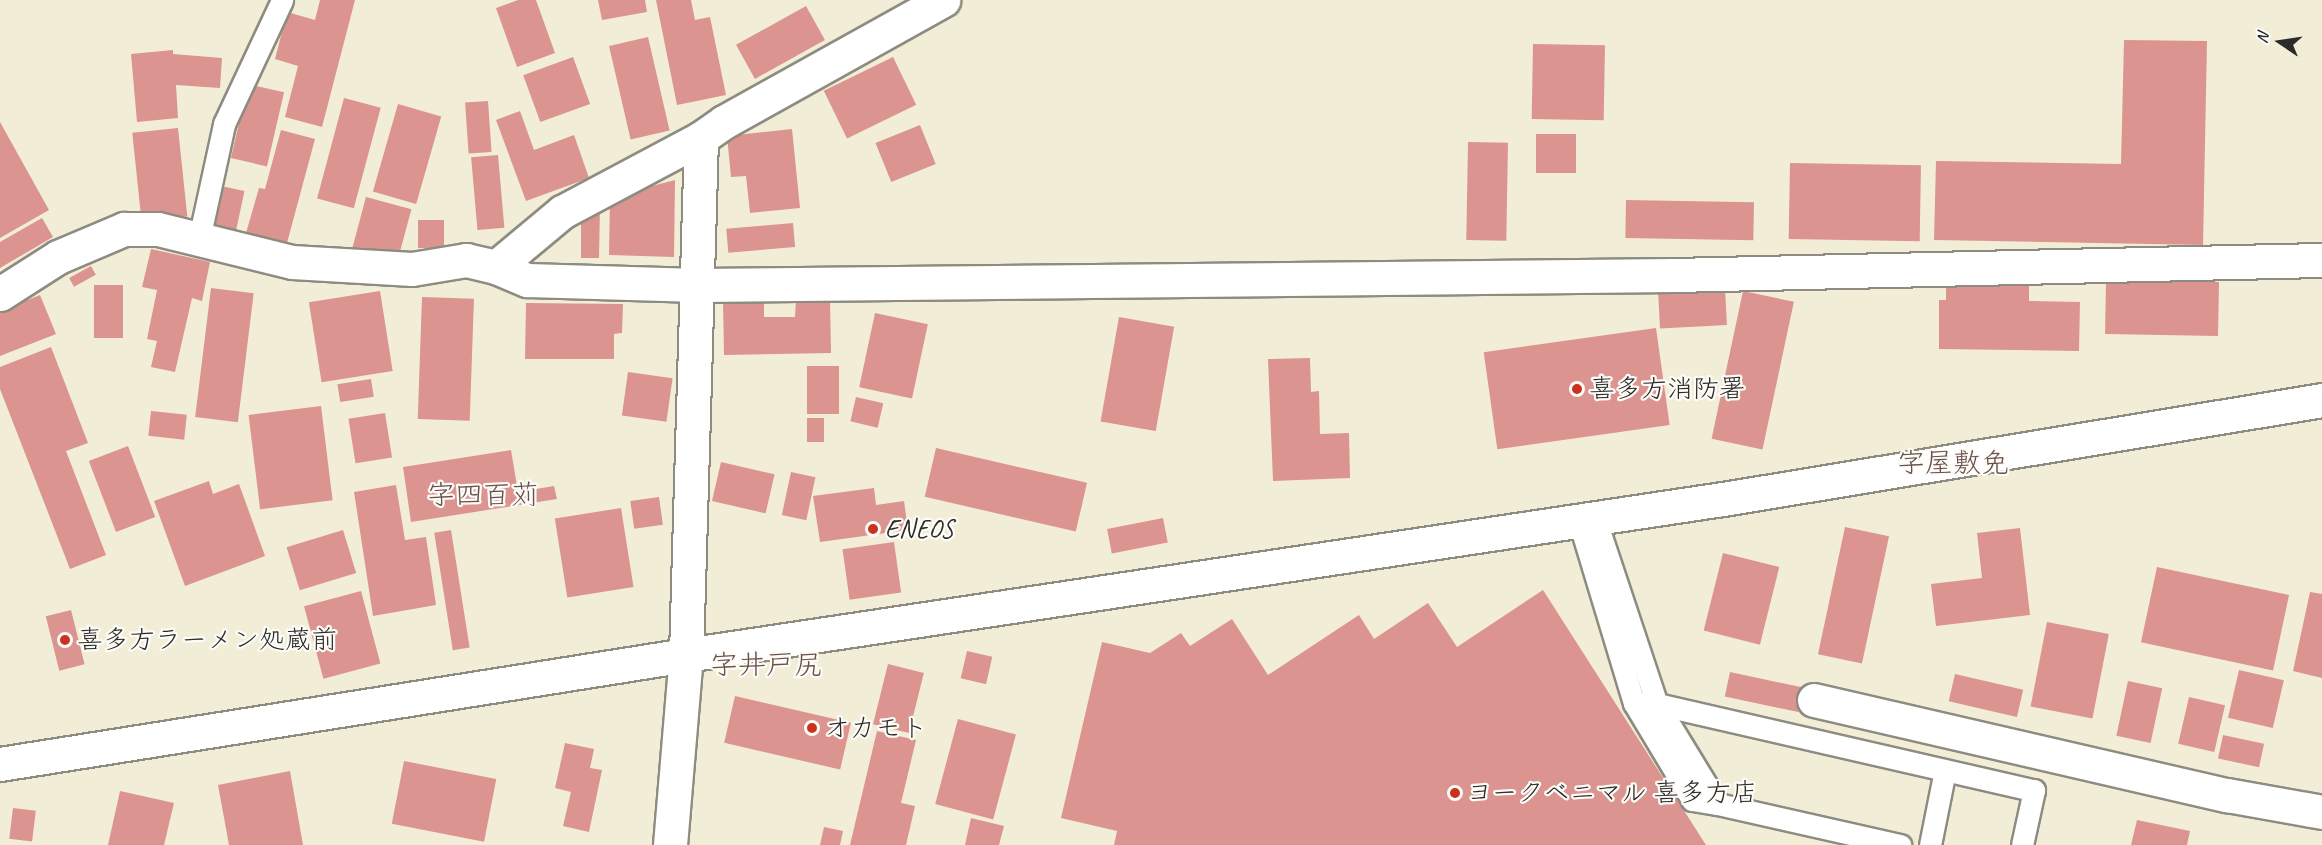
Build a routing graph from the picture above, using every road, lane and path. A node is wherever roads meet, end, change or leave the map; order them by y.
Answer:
1 (282, 0) edge
2 (943, 0) edge
3 (701, 138) junction
4 (199, 239) junction
5 (2322, 261) edge
6 (496, 267) junction
7 (698, 285) junction
8 (0, 294) edge
9 (2322, 400) edge
10 (1587, 519) junction
11 (686, 655) junction
12 (1814, 700) dead end
13 (1634, 703) junction
14 (1657, 704) junction
15 (0, 764) edge
16 (1945, 770) junction
17 (1718, 804) junction
18 (2322, 812) edge
19 (670, 845) edge
20 (1900, 845) edge
21 (1930, 845) edge
22 (2022, 845) edge

1 - 4 lane
2 - 3 street
3 - 6 street
3 - 7 street
4 - 6 street
4 - 8 street
5 - 7 street
6 - 7 street
7 - 11 street
9 - 10 street
10 - 11 street
10 - 13 lane
10 - 14 lane
11 - 15 street
11 - 19 street
12 - 18 street
13 - 14 lane
13 - 17 lane
14 - 16 lane
14 - 17 lane
16 - 21 lane
16 - 22 lane
17 - 20 lane

